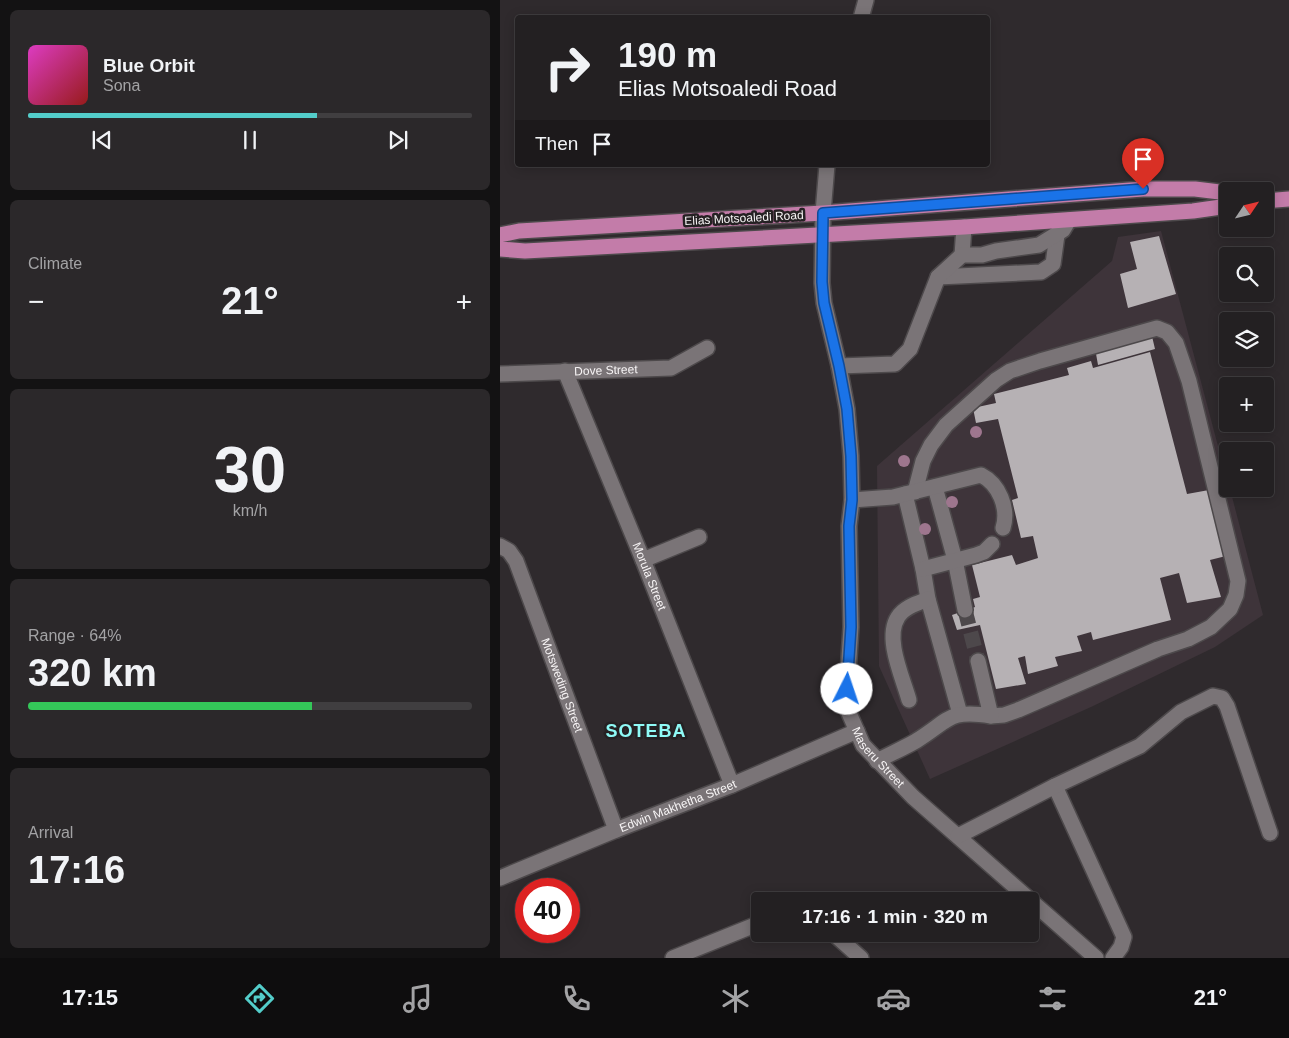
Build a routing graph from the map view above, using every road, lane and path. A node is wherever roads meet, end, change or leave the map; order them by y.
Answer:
1 (866, 0) edge
2 (862, 15) edge
3 (827, 167) edge
4 (1219, 192) edge
5 (1219, 207) edge
6 (823, 213) junction
7 (1069, 220) junction
8 (964, 227) junction
9 (823, 234) junction
10 (1057, 235) junction
11 (500, 236) edge
12 (500, 248) edge
13 (962, 255) junction
14 (938, 277) junction
15 (707, 348) dead end
16 (839, 366) junction
17 (565, 370) junction
18 (500, 374) edge
19 (935, 487) junction
20 (910, 493) junction
21 (852, 500) junction
22 (1003, 528) dead end
23 (699, 537) dead end
24 (992, 544) dead end
25 (500, 546) edge
26 (643, 560) junction
27 (955, 560) junction
28 (923, 569) junction
29 (928, 599) junction
30 (965, 610) tunnel mouth
31 (978, 661) tunnel mouth
32 (909, 700) dead end
33 (960, 714) junction
34 (991, 716) junction
35 (857, 732) junction
36 (877, 760) junction
37 (732, 785) junction
38 (1055, 786) junction
39 (616, 830) junction
40 (1270, 833) dead end
41 (958, 836) junction
42 (500, 878) edge
43 (751, 926) edge
44 (843, 942) edge
45 (673, 958) edge
46 (861, 958) edge
47 (1096, 958) edge
48 (1113, 958) edge

1 - 2 street
3 - 6 street, Maseru Street
4 - 6 main road, Elias Motsoaledi Road
5 - 7 main road, Elias Motsoaledi Road
6 - 9 street, Maseru Street
6 - 11 main road, Elias Motsoaledi Road
7 - 8 main road, Elias Motsoaledi Road
7 - 10 street
8 - 9 main road, Elias Motsoaledi Road
8 - 13 street
9 - 12 main road, Elias Motsoaledi Road
9 - 16 street, Maseru Street
10 - 13 street
10 - 14 street
13 - 14 street
14 - 16 street
15 - 17 street, Dove Street
16 - 21 street, Maseru Street
17 - 18 street, Dove Street
17 - 26 street, Morula Street
19 - 20 street
19 - 22 street
19 - 27 street
20 - 21 street
20 - 28 street
20 - 34 street
21 - 35 street, Maseru Street
23 - 26 street
24 - 27 street
25 - 39 street, Motsweding Street
26 - 37 street, Morula Street
27 - 28 street
27 - 30 street
28 - 29 street
29 - 32 street
29 - 33 street
31 - 34 street
33 - 34 street
33 - 36 street
35 - 36 street, Maseru Street
35 - 37 street, Edwin Makhetha Street
36 - 41 street, Maseru Street
37 - 39 street, Edwin Makhetha Street
38 - 40 street
38 - 41 street
38 - 48 street
39 - 42 street, Edwin Makhetha Street
41 - 47 street, Maseru Street
43 - 45 street
44 - 46 street

